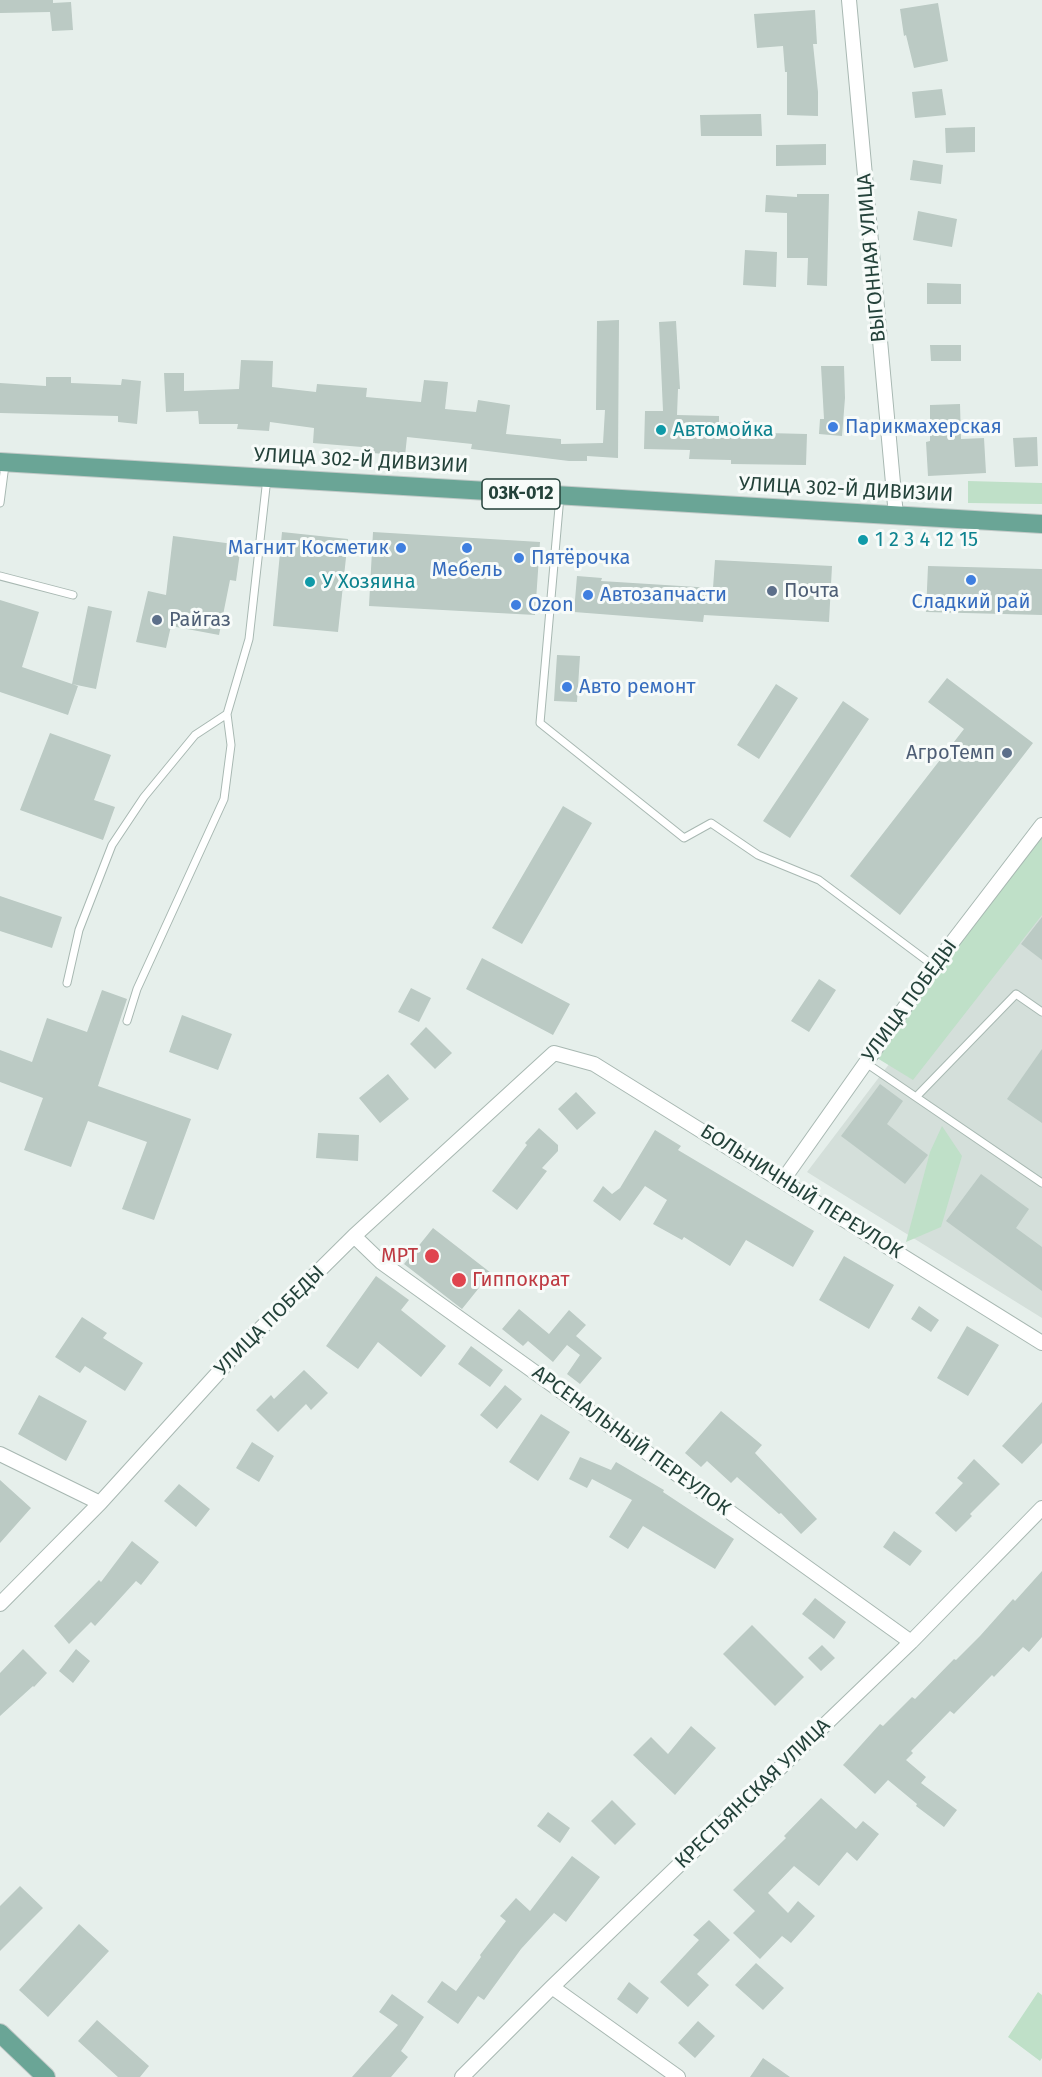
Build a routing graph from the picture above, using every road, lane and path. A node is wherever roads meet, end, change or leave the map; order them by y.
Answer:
1 (849, 0) edge
2 (2, 462) edge
3 (267, 478) junction
4 (560, 496) junction
5 (0, 503) edge
6 (896, 516) junction
7 (1042, 524) edge
8 (0, 576) edge
9 (73, 595) dead end
10 (227, 714) junction
11 (1042, 825) edge
12 (934, 966) junction
13 (67, 983) dead end
14 (1042, 1012) edge
15 (127, 1021) dead end
16 (555, 1053) joint
17 (866, 1063) junction
18 (916, 1097) junction
19 (783, 1180) junction
20 (1042, 1183) edge
21 (354, 1236) junction
22 (1042, 1343) edge
23 (0, 1454) edge
24 (100, 1503) junction
25 (1042, 1508) edge
26 (0, 1604) edge
27 (911, 1642) junction
28 (552, 1987) junction
29 (0, 2033) edge
30 (46, 2077) edge
31 (462, 2077) edge
32 (678, 2077) edge

1 - 6 street, ВЫГОННАЯ УЛИЦА
2 - 3 main road, УЛИЦА 302-Й ДИВИЗИИ / 03К-012
2 - 5 lane
3 - 4 main road, УЛИЦА 302-Й ДИВИЗИИ / 03К-012
3 - 10 lane
4 - 6 main road, УЛИЦА 302-Й ДИВИЗИИ / 03К-012
4 - 12 lane
6 - 7 main road, УЛИЦА 302-Й ДИВИЗИИ / 03К-012
8 - 9 lane
10 - 13 lane
10 - 15 lane
11 - 12 street, УЛИЦА ПОБЕДЫ
12 - 17 street, УЛИЦА ПОБЕДЫ
14 - 18 lane
16 - 19 street, БОЛЬНИЧНЫЙ ПЕРЕУЛОК
16 - 21 street, УЛИЦА ПОБЕДЫ
17 - 18 lane
17 - 19 street, УЛИЦА ПОБЕДЫ
18 - 20 lane
19 - 22 street, БОЛЬНИЧНЫЙ ПЕРЕУЛОК
21 - 24 street, УЛИЦА ПОБЕДЫ
21 - 27 street, АРСЕНАЛЬНЫЙ ПЕРЕУЛОК
23 - 24 street
24 - 26 street, УЛИЦА ПОБЕДЫ
25 - 27 street, КРЕСТЬЯНСКАЯ УЛИЦА
27 - 28 street, КРЕСТЬЯНСКАЯ УЛИЦА
28 - 31 street, КРЕСТЬЯНСКАЯ УЛИЦА
28 - 32 street
29 - 30 main road

